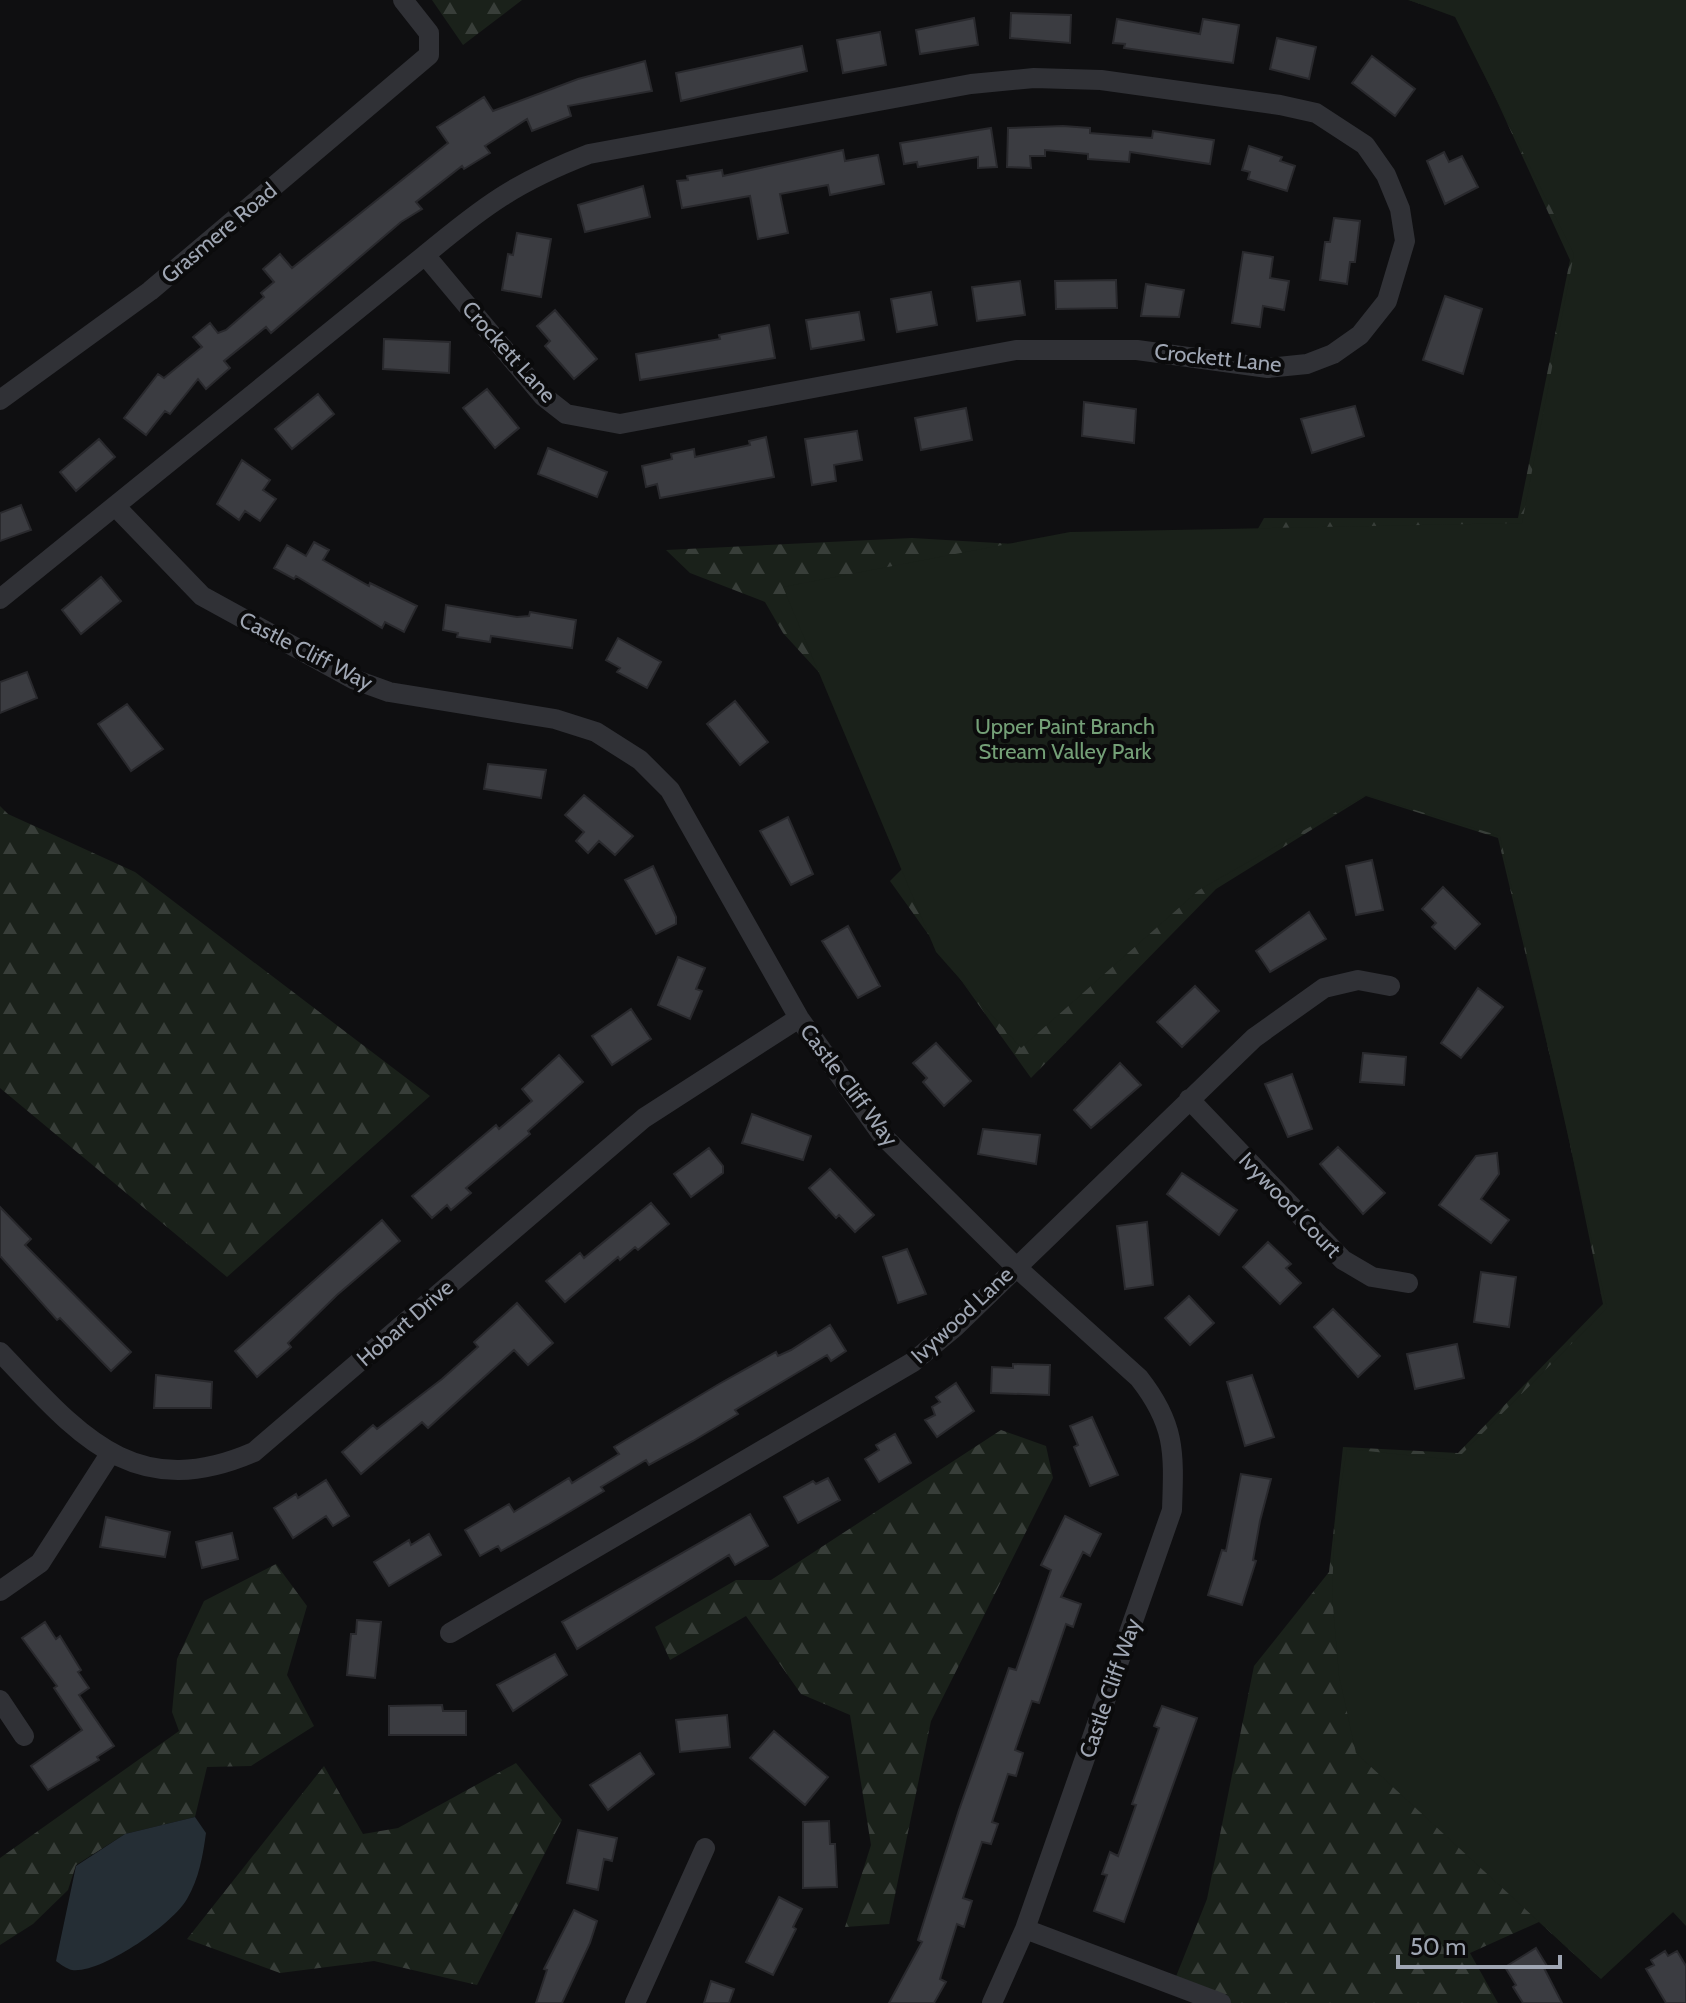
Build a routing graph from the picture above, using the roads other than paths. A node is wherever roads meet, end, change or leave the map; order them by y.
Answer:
1 (403, 0) edge
2 (425, 255) junction
3 (0, 400) edge
4 (117, 508) junction
5 (0, 599) edge
6 (1390, 986) dead end
7 (799, 1018) junction
8 (1189, 1099) junction
9 (1015, 1266) junction
10 (1408, 1283) dead end
11 (0, 1352) edge
12 (110, 1454) junction
13 (0, 1591) edge
14 (450, 1633) dead end
15 (0, 1700) edge
16 (24, 1736) dead end
17 (705, 1848) dead end
18 (1025, 1929) junction
19 (635, 2003) edge
20 (992, 2003) edge
21 (1221, 2003) edge

1 - 3 street, Grasmere Road
2 - 2 street, Crockett Lane
2 - 4 street, Crockett Lane
4 - 5 street, Crockett Lane
4 - 7 street, Castle Cliff Way
6 - 8 street, Ivywood Lane
7 - 9 street, Castle Cliff Way
7 - 12 street, Hobart Drive
8 - 9 street, Ivywood Lane
8 - 10 street, Ivywood Court
9 - 14 street, Ivywood Lane
9 - 18 street, Castle Cliff Way
11 - 12 street, Hobart Drive
12 - 13 street
15 - 16 street
17 - 19 street
18 - 20 street, Castle Cliff Way
18 - 21 street

